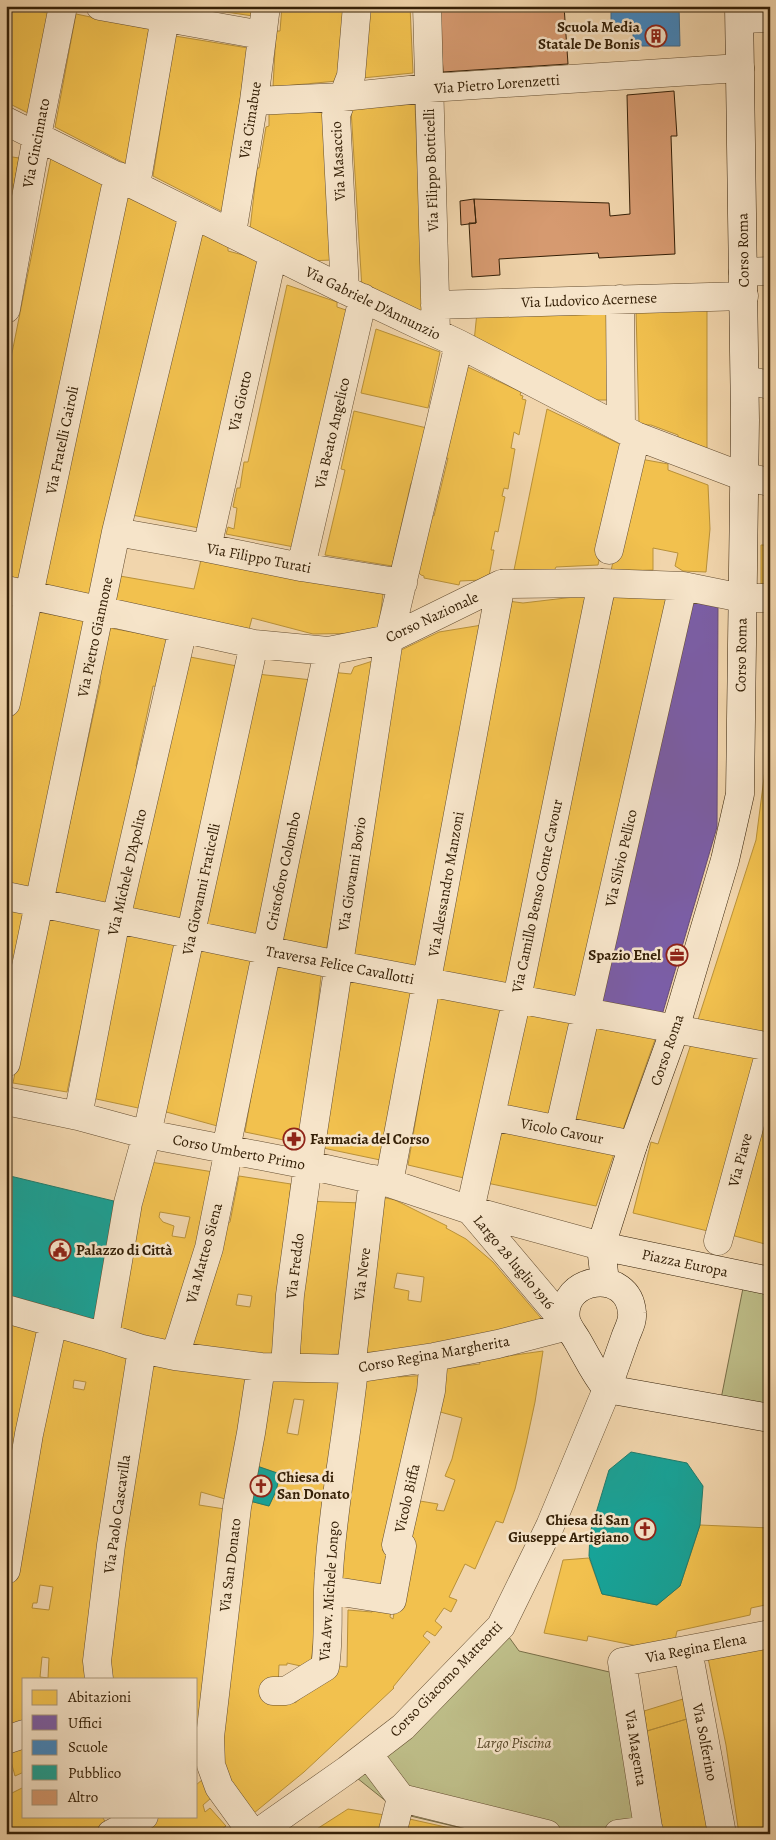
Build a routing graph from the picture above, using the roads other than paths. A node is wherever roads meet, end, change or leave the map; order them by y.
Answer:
1 (63, 6) edge
2 (100, 6) edge
3 (266, 6) edge
4 (357, 6) edge
5 (427, 6) edge
6 (167, 12) edge
7 (752, 14) edge
8 (262, 36) junction
9 (740, 68) junction
10 (429, 88) junction
11 (342, 97) junction
12 (254, 100) junction
13 (6, 121) edge
14 (37, 136) junction
15 (127, 181) junction
16 (193, 214) junction
17 (232, 232) junction
18 (273, 254) junction
19 (752, 280) edge
20 (354, 294) junction
21 (620, 299) junction
22 (435, 305) junction
23 (6, 309) edge
24 (447, 339) junction
25 (757, 383) edge
26 (628, 432) junction
27 (757, 479) edge
28 (116, 532) junction
29 (207, 548) junction
30 (609, 550) dead end
31 (301, 568) junction
32 (403, 583) junction
33 (602, 583) junction
34 (501, 584) junction
35 (683, 586) junction
36 (18, 593) edge
37 (742, 598) junction
38 (770, 598) edge
39 (100, 611) junction
40 (183, 629) junction
41 (389, 639) junction
42 (254, 644) junction
43 (328, 651) junction
44 (6, 702) edge
45 (6, 896) edge
46 (39, 902) junction
47 (116, 919) junction
48 (191, 935) junction
49 (267, 950) junction
50 (338, 965) junction
51 (427, 982) junction
52 (517, 998) junction
53 (586, 1013) junction
54 (675, 1029) junction
55 (770, 1047) edge
56 (770, 1051) edge
57 (6, 1063) edge
58 (6, 1101) edge
59 (78, 1116) junction
60 (491, 1116) junction
61 (559, 1130) junction
62 (146, 1134) junction
63 (634, 1145) junction
64 (228, 1149) junction
65 (308, 1165) junction
66 (381, 1181) junction
67 (470, 1210) junction
68 (718, 1241) dead end
69 (601, 1246) junction
70 (644, 1255) junction
71 (770, 1281) edge
72 (611, 1285) junction
73 (6, 1309) edge
74 (53, 1322) junction
75 (572, 1332) junction
76 (626, 1334) junction
77 (105, 1336) junction
78 (142, 1349) junction
79 (175, 1356) junction
80 (434, 1357) junction
81 (273, 1367) junction
82 (352, 1369) junction
83 (607, 1389) junction
84 (770, 1418) edge
85 (6, 1570) edge
86 (329, 1590) junction
87 (770, 1634) edge
88 (688, 1650) junction
89 (622, 1662) joint
90 (99, 1678) edge
91 (273, 1691) dead end
92 (22, 1735) edge
93 (6, 1740) edge
94 (368, 1754) junction
95 (204, 1771) edge
96 (401, 1798) junction
97 (138, 1818) edge
98 (481, 1826) edge
99 (112, 1827) edge
100 (649, 1832) edge
101 (255, 1834) edge
102 (392, 1834) edge
103 (547, 1834) edge
104 (618, 1834) edge
105 (722, 1834) edge

1 - 14 street, Via Cincinnato
2 - 6 street
3 - 8 street, Via Cimabue
4 - 11 street, Via Masaccio
5 - 10 street, Via Filippo Botticelli
6 - 8 street
6 - 15 street, Via Fratelli Cairoli
7 - 9 street, Corso Roma
8 - 12 street, Via Cimabue
9 - 10 street, Via Pietro Lorenzetti
9 - 19 street, Corso Roma
10 - 11 street, Via Pietro Lorenzetti
10 - 22 street, Via Filippo Botticelli
11 - 12 street, Via Pietro Lorenzetti
11 - 20 street, Via Masaccio
12 - 17 street, Via Cimabue
13 - 14 street, Via Gabriele D'Annunzio
14 - 15 street, Via Gabriele D'Annunzio
14 - 23 street, Via Cincinnato
15 - 16 street, Via Gabriele D'Annunzio
15 - 36 street, Via Fratelli Cairoli
16 - 17 street, Via Gabriele D'Annunzio
16 - 28 street, Via Pietro Giannone
17 - 18 street, Via Gabriele D'Annunzio
18 - 20 street, Via Gabriele D'Annunzio
18 - 29 street, Via Giotto
19 - 21 street, Via Ludovico Acernese
19 - 25 street, Corso Roma
20 - 24 street, Via Gabriele D'Annunzio
20 - 31 street, Via Beato Angelico
21 - 22 street, Via Ludovico Acernese
21 - 26 street
22 - 24 street, Via Filippo Botticelli
24 - 26 street, Via Gabriele D'Annunzio
24 - 32 street, Via Filippo Botticelli
25 - 27 street, Corso Roma
26 - 27 street, Via Gabriele D'Annunzio
26 - 30 street
27 - 37 street, Corso Roma
28 - 29 street, Via Filippo Turati
28 - 39 street, Via Pietro Giannone
29 - 31 street, Via Filippo Turati
31 - 32 street, Via Filippo Turati
32 - 41 street, Via Giovanni Bovio
33 - 34 street, Corso Nazionale
33 - 35 street, Corso Nazionale
33 - 52 street, Via Camillo Benso Conte Cavour
34 - 41 street, Corso Nazionale
34 - 51 street, Via Alessandro Manzoni
35 - 37 street
35 - 53 street, Via Silvio Pellico
36 - 39 street, Corso Nazionale
36 - 44 street, Via Fratelli Cairoli
37 - 38 street
37 - 54 street, Corso Roma
39 - 40 street, Corso Nazionale
39 - 46 street, Via Pietro Giannone
40 - 42 street, Corso Nazionale
40 - 47 street, Via Michele D'Apolito
41 - 43 street, Corso Nazionale
41 - 50 street, Via Giovanni Bovio
42 - 43 street, Corso Nazionale
42 - 48 street, Via Giovanni Fraticelli
43 - 49 street, Cristoforo Colombo
45 - 46 street, Traversa Felice Cavallotti
46 - 47 street, Traversa Felice Cavallotti
46 - 57 street, Via Pietro Giannone
47 - 48 street, Traversa Felice Cavallotti
47 - 59 street, Via Michele D'Apolito
48 - 49 street, Traversa Felice Cavallotti
48 - 62 street, Via Giovanni Fraticelli
49 - 50 street, Traversa Felice Cavallotti
49 - 64 street, Cristoforo Colombo
50 - 51 street, Traversa Felice Cavallotti
50 - 65 street, Via Giovanni Bovio
51 - 52 street, Traversa Felice Cavallotti
51 - 66 street, Via Alessandro Manzoni
52 - 53 street, Traversa Felice Cavallotti
52 - 60 street, Via Camillo Benso Conte Cavour
53 - 54 street, Traversa Felice Cavallotti
53 - 61 street, Via Silvio Pellico
54 - 55 street, Traversa Felice Cavallotti
54 - 63 street, Corso Roma
56 - 68 street, Via Piave
58 - 59 street, Corso Umberto Primo
59 - 62 street, Corso Umberto Primo
60 - 61 street, Vicolo Cavour
60 - 67 street, Via Camillo Benso Conte Cavour
61 - 63 street, Vicolo Cavour
62 - 64 street, Corso Umberto Primo
62 - 77 street, Via Giovanni Fraticelli
63 - 69 street, Corso Roma
64 - 65 street, Corso Umberto Primo
64 - 79 street, Via Matteo Siena
65 - 66 street, Corso Umberto Primo
65 - 81 street, Via Freddo
66 - 67 street, Corso Umberto Primo
66 - 82 street, Via Neve
67 - 69 street, Largo 28 luglio 1916
67 - 75 street, Largo 28 luglio 1916
69 - 70 street, Piazza Europa
69 - 72 street, Corso Roma
70 - 71 street, Piazza Europa
70 - 72 street
72 - 75 street
72 - 76 street
73 - 74 street, Corso Regina Margherita
74 - 77 street, Corso Regina Margherita
74 - 85 street
75 - 76 street
75 - 80 street, Corso Regina Margherita
75 - 83 street
76 - 83 street
77 - 78 street, Corso Regina Margherita
78 - 79 street, Corso Regina Margherita
78 - 90 street, Via Paolo Cascavilla
79 - 81 street, Corso Regina Margherita
80 - 82 street, Corso Regina Margherita
80 - 86 street, Vicolo Biffa
81 - 82 street, Corso Regina Margherita
81 - 95 street, Via San Donato
82 - 86 street, Via Avv. Michele Longo
83 - 84 street
83 - 94 street, Corso Giacomo Matteotti
86 - 91 street, Via Avv. Michele Longo
87 - 88 street, Via Regina Elena
88 - 89 street, Via Regina Elena
88 - 105 street, Via Solferino
89 - 100 street, Via Magenta
92 - 93 street
94 - 96 street
94 - 101 street, Corso Giacomo Matteotti
95 - 101 street, Via San Donato
96 - 98 street
96 - 102 street
97 - 99 street
98 - 103 street
100 - 104 street

